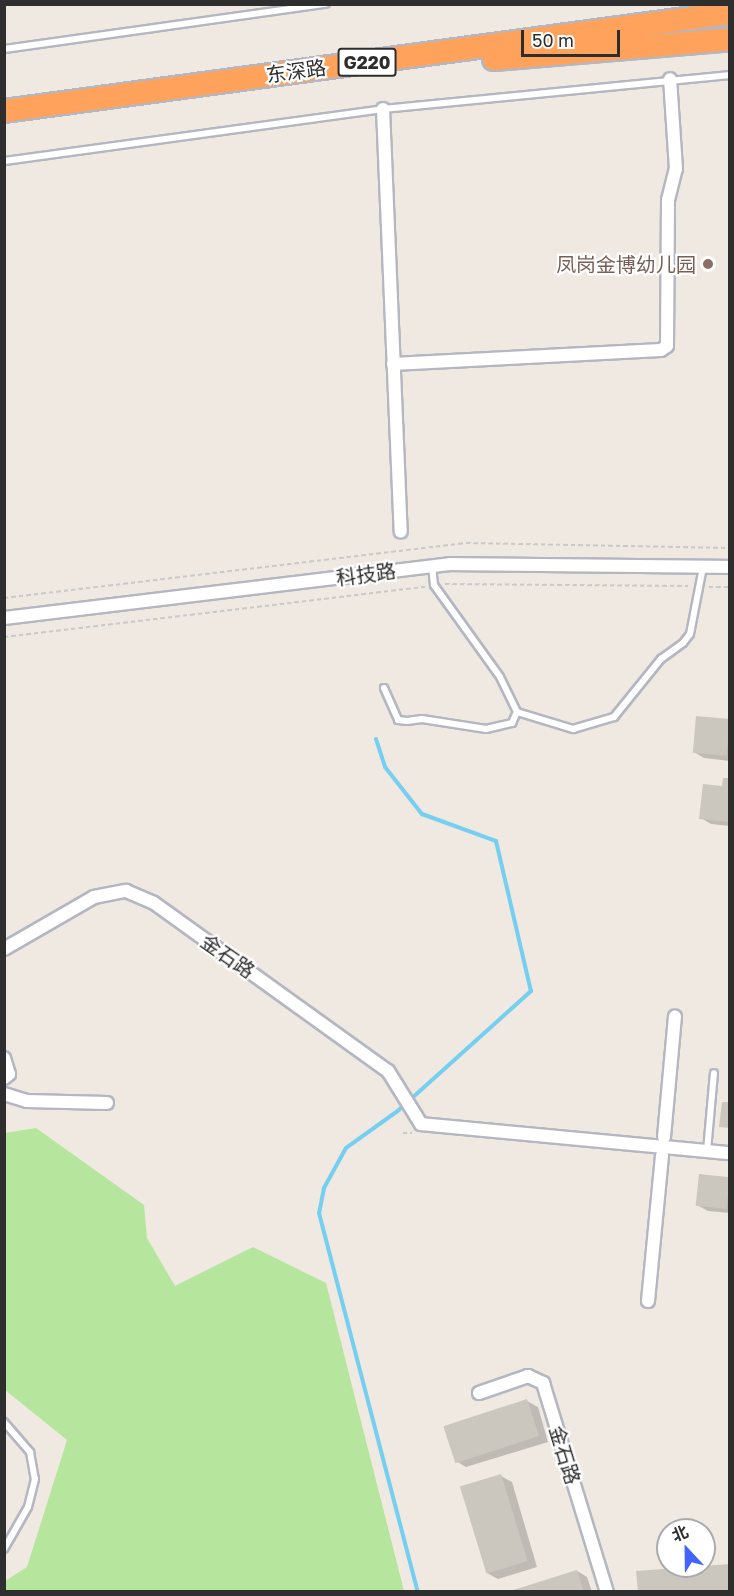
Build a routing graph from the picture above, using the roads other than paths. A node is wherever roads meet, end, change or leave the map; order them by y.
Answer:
1 (326, 4) edge
2 (729, 13) edge
3 (729, 41) edge
4 (4, 49) edge
5 (729, 75) edge
6 (670, 79) junction
7 (383, 109) junction
8 (4, 111) edge
9 (4, 124) edge
10 (4, 161) edge
11 (393, 364) junction
12 (401, 532) dead end
13 (432, 566) junction
14 (703, 567) junction
15 (729, 567) edge
16 (4, 618) edge
17 (384, 688) dead end
18 (517, 712) junction
19 (4, 949) edge
20 (675, 1017) dead end
21 (4, 1058) edge
22 (714, 1072) dead end
23 (4, 1078) edge
24 (4, 1094) edge
25 (107, 1103) dead end
26 (664, 1137) dead end
27 (707, 1151) junction
28 (729, 1153) edge
29 (662, 1156) dead end
30 (648, 1301) dead end
31 (479, 1394) dead end
32 (4, 1422) edge
33 (4, 1549) edge
34 (607, 1592) edge

1 - 4 lane
2 - 8 highway, 东深路 / G220
3 - 9 highway, 东深路 / G220
5 - 6 lane
6 - 7 lane
6 - 11 street
7 - 10 lane
7 - 11 street
11 - 12 street
13 - 14 street, 科技路
13 - 16 street, 科技路
13 - 18 lane
14 - 15 street, 科技路
14 - 18 lane
17 - 18 lane
19 - 27 street, 金石路
20 - 26 street
21 - 23 street
22 - 27 lane
24 - 25 street
27 - 28 street
29 - 30 street
31 - 34 street, 金石路
32 - 33 lane

